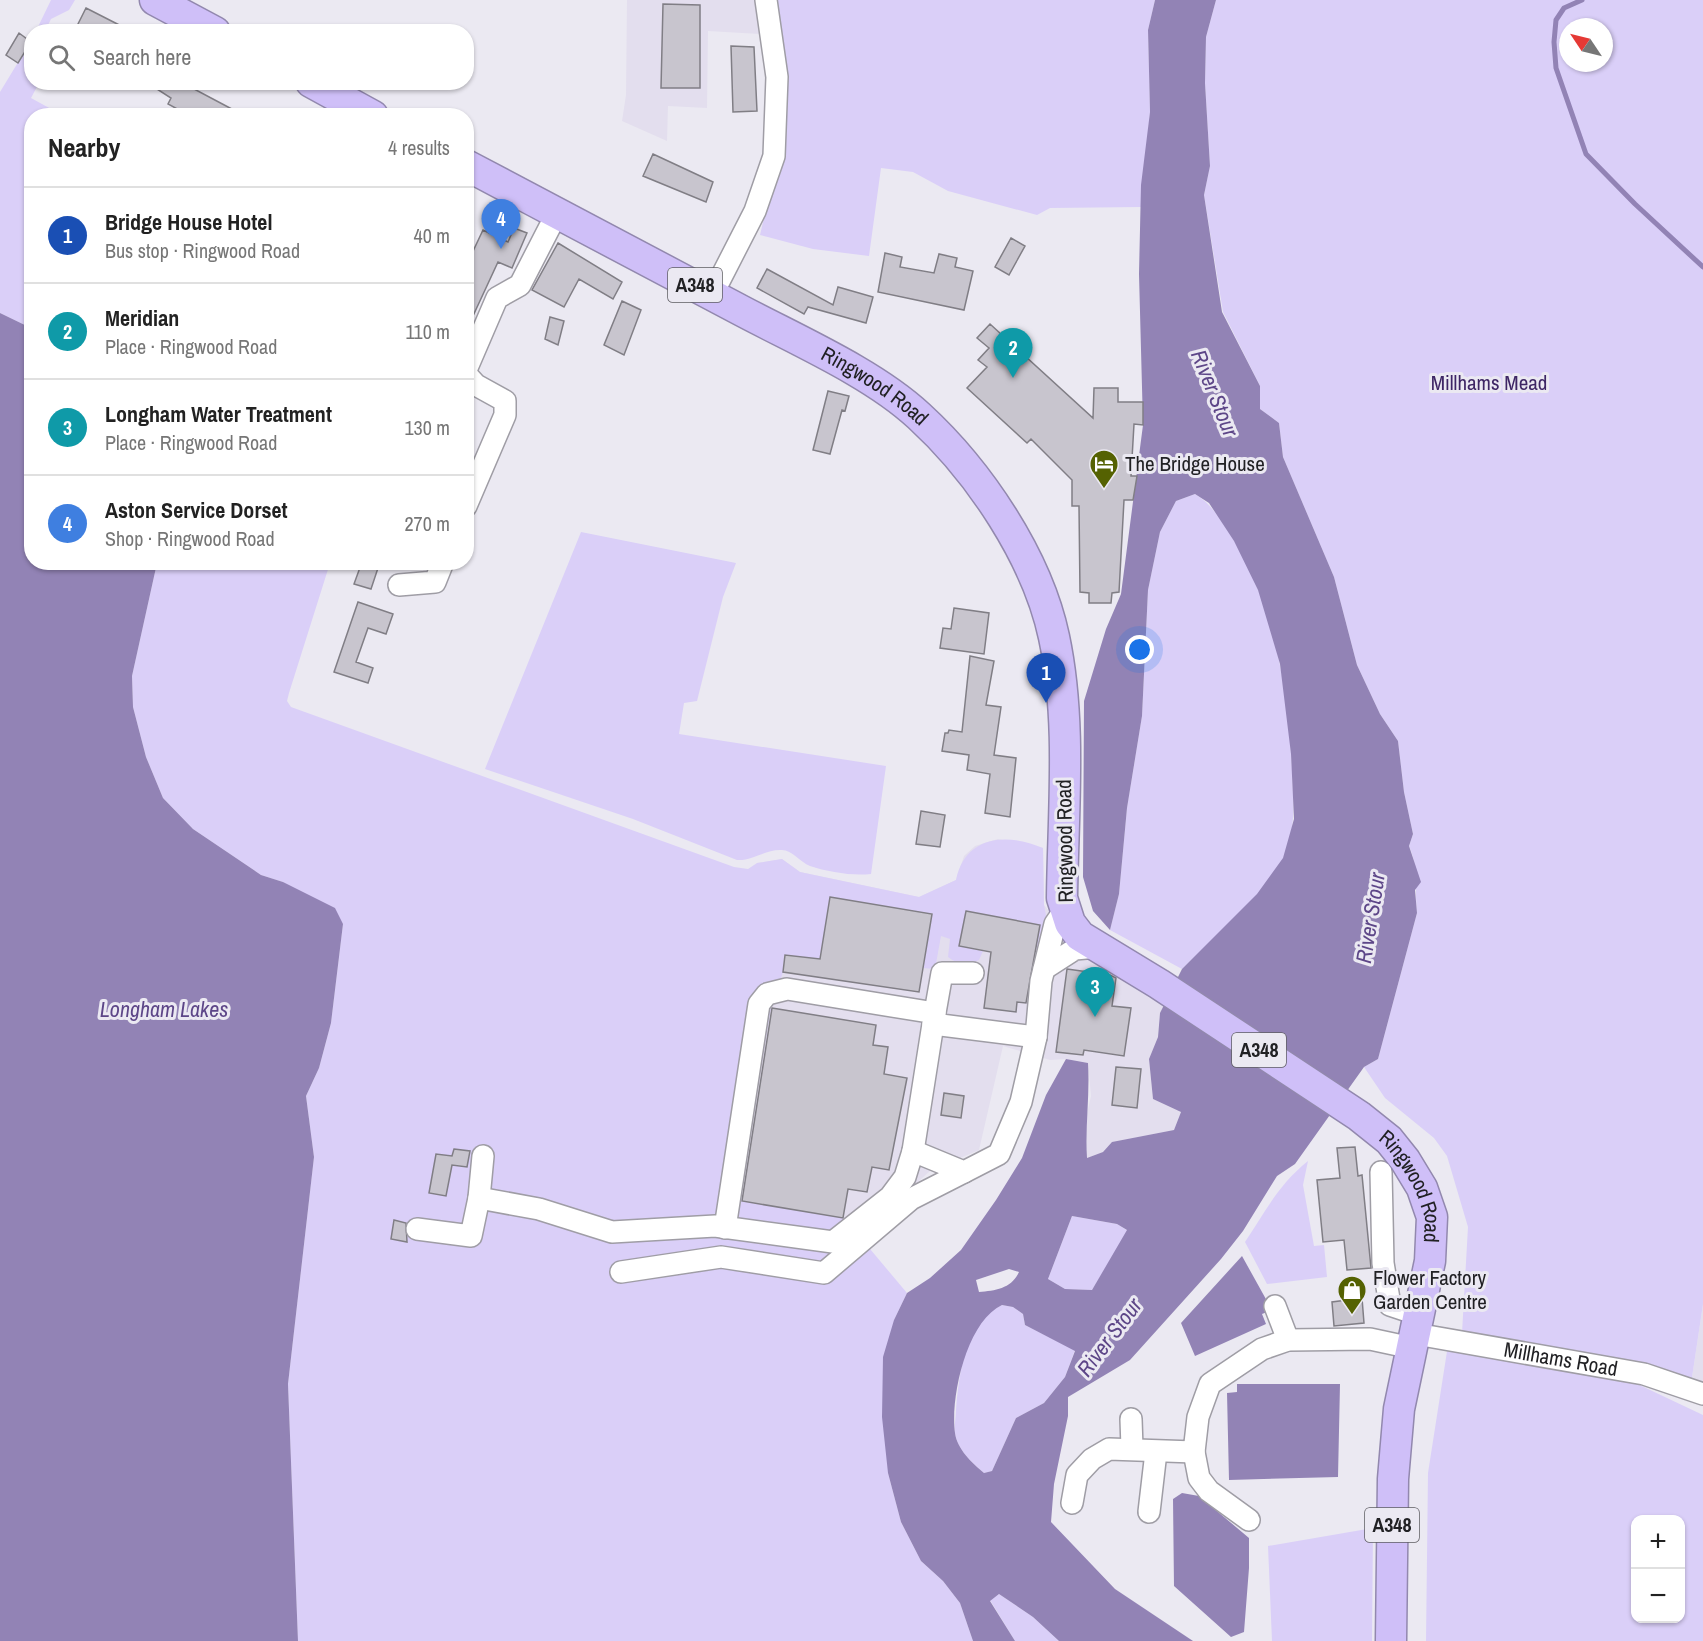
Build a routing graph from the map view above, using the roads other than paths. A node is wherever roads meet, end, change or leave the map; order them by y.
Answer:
1 (155, 0) edge
2 (766, 0) edge
3 (200, 24) edge
4 (326, 90) edge
5 (359, 108) edge
6 (474, 169) edge
7 (557, 213) junction
8 (712, 295) junction
9 (474, 353) edge
10 (474, 382) edge
11 (474, 487) edge
12 (440, 570) edge
13 (399, 585) dead end
14 (1065, 908) junction
15 (1097, 947) junction
16 (1044, 969) junction
17 (973, 973) dead end
18 (934, 1019) junction
19 (1036, 1037) junction
20 (913, 1151) junction
21 (483, 1156) dead end
22 (964, 1172) junction
23 (1381, 1172) dead end
24 (479, 1198) junction
25 (725, 1228) junction
26 (417, 1229) dead end
27 (621, 1272) dead end
28 (1275, 1306) dead end
29 (1416, 1332) junction
30 (1288, 1340) junction
31 (1703, 1394) edge
32 (1131, 1419) dead end
33 (1132, 1448) junction
34 (1156, 1452) junction
35 (1194, 1452) junction
36 (1072, 1503) dead end
37 (1149, 1512) dead end
38 (1249, 1520) dead end
39 (1391, 1641) edge

1 - 3 highway
2 - 8 street
4 - 5 highway
6 - 7 highway, Ringwood Road / A348
7 - 8 highway, Ringwood Road / A348
7 - 9 street
8 - 14 highway, Ringwood Road / A348
10 - 11 street
12 - 13 street
14 - 15 highway, Ringwood Road / A348
14 - 16 street
15 - 16 street
15 - 29 highway, Ringwood Road / A348
16 - 19 street
17 - 18 street
18 - 19 street
18 - 20 street
18 - 25 street
19 - 22 street
20 - 22 street
20 - 25 street
21 - 24 street
22 - 27 street
23 - 29 street
24 - 25 street
24 - 26 street
28 - 30 street
29 - 30 street
29 - 31 street, Millhams Road
29 - 39 highway, Ringwood Road / A348
30 - 35 street
32 - 33 street
33 - 34 street
33 - 36 street
34 - 35 street
34 - 37 street
35 - 38 street

